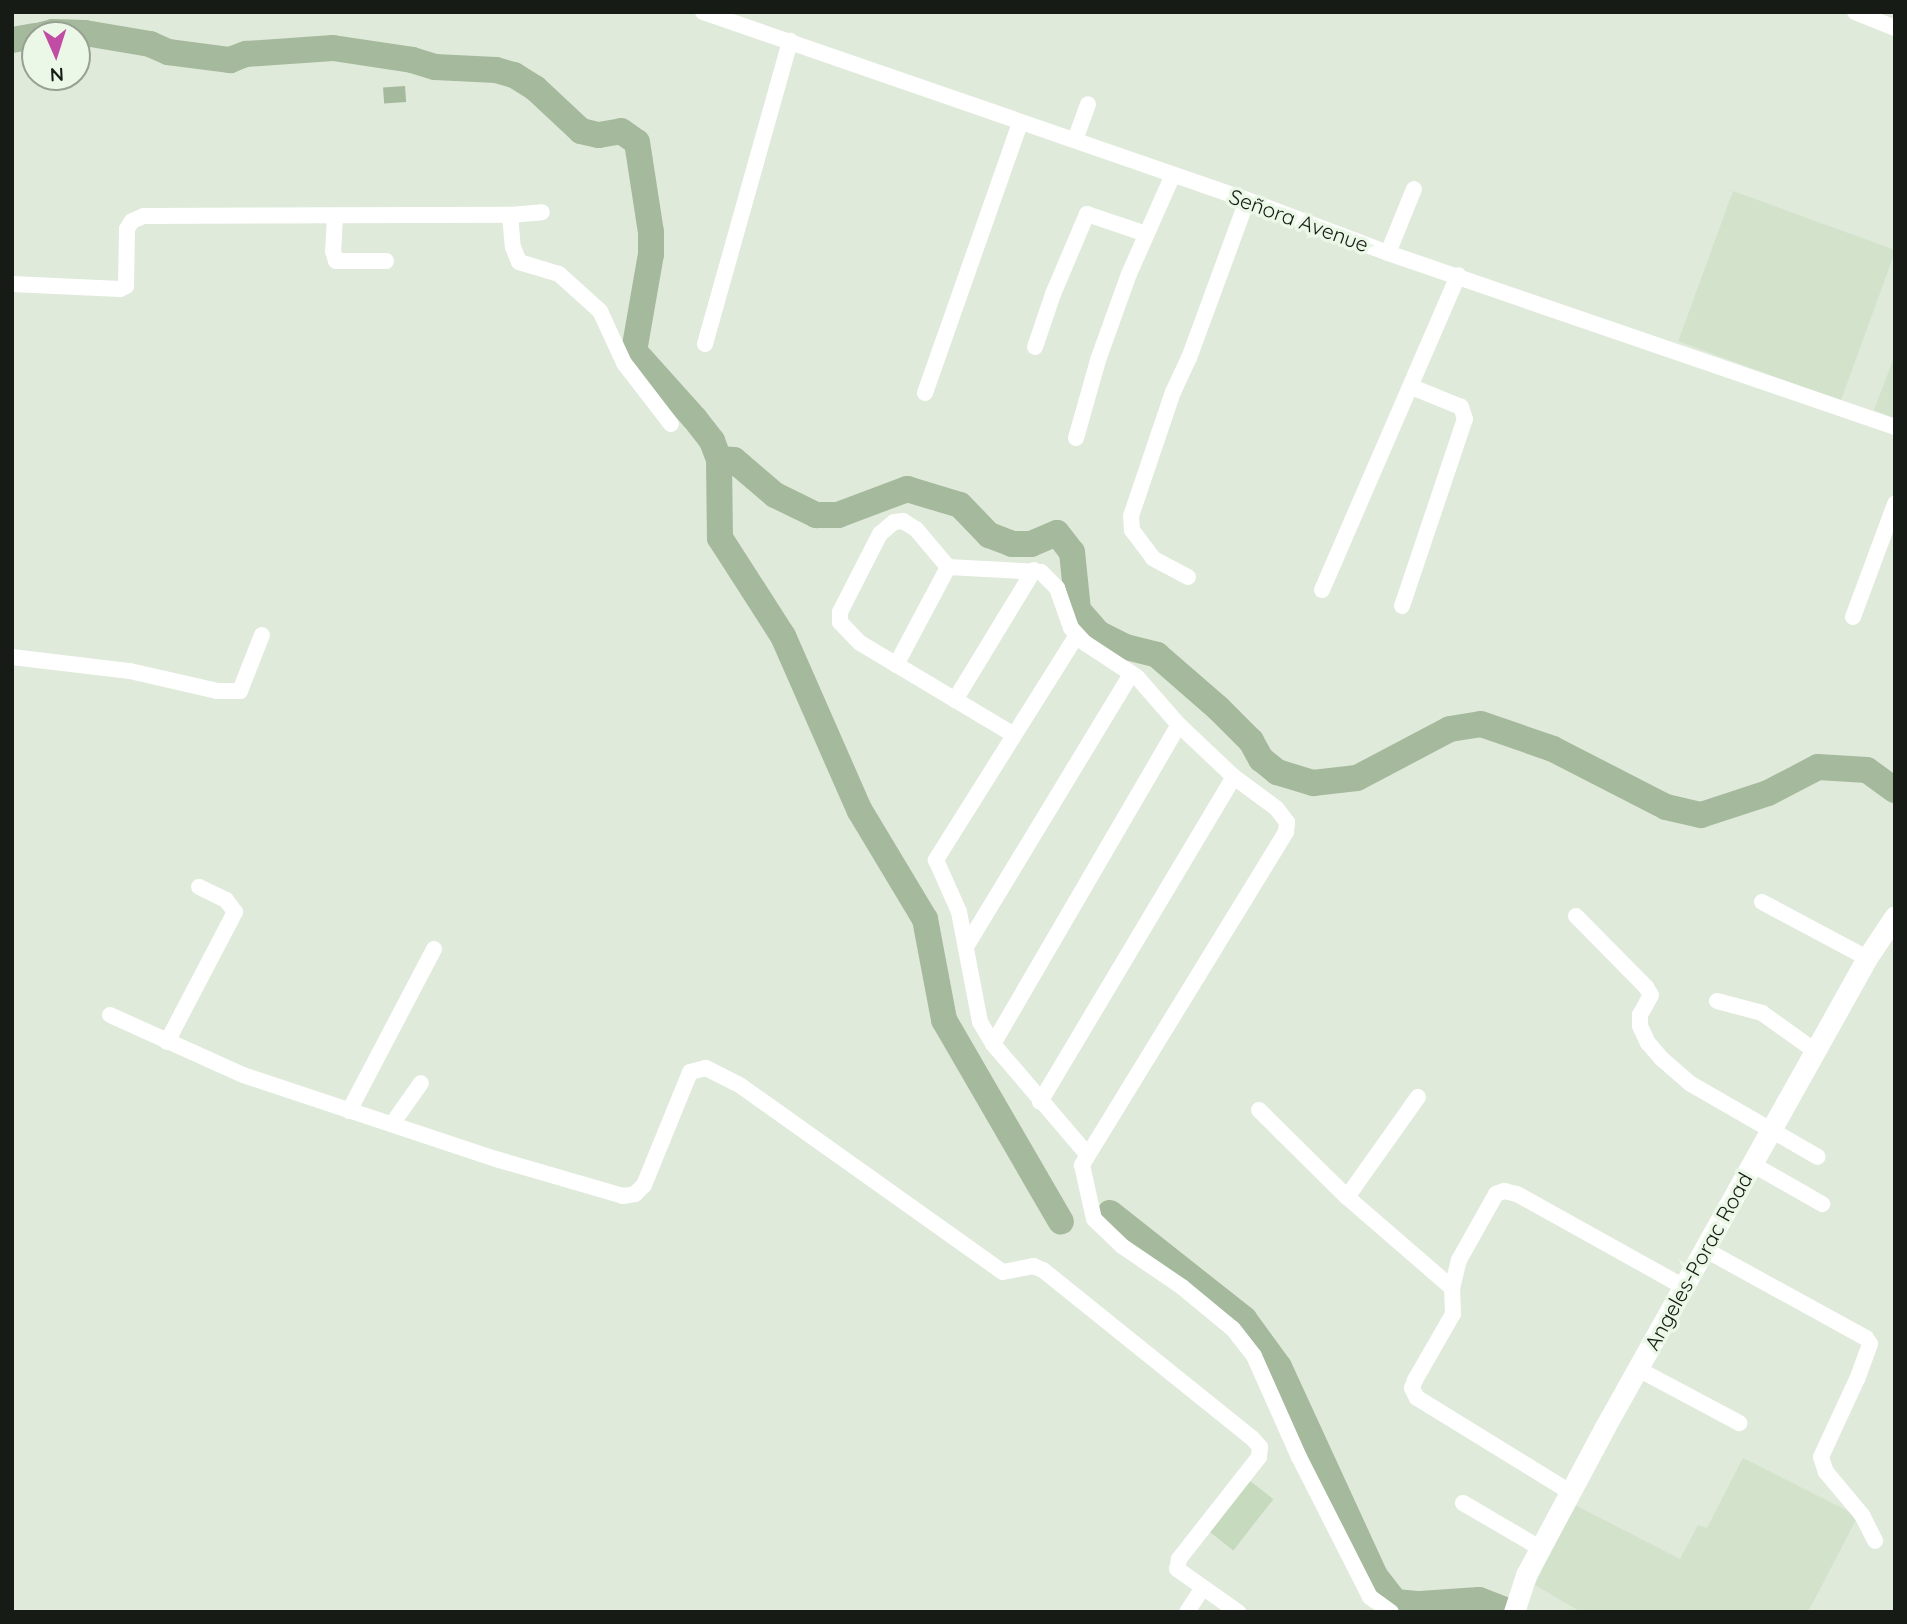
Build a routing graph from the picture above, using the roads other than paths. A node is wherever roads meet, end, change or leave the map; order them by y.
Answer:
1 (703, 12) edge
2 (1865, 14) edge
3 (1895, 28) edge
4 (790, 41) junction
5 (1088, 104) dead end
6 (1020, 122) junction
7 (1075, 140) junction
8 (1172, 177) junction
9 (1415, 189) dead end
10 (1247, 200) junction
11 (542, 212) dead end
12 (510, 215) junction
13 (335, 216) junction
14 (1146, 234) junction
15 (1388, 253) junction
16 (386, 261) dead end
17 (1458, 275) junction
18 (12, 284) edge
19 (705, 344) dead end
20 (1035, 347) dead end
21 (1412, 387) junction
22 (925, 393) dead end
23 (671, 424) dead end
24 (1895, 427) edge
25 (1076, 438) dead end
26 (1895, 504) edge
27 (948, 567) junction
28 (1034, 570) junction
29 (1188, 577) dead end
30 (1322, 590) dead end
31 (1402, 606) dead end
32 (1853, 617) dead end
33 (262, 635) dead end
34 (1077, 635) junction
35 (12, 657) edge
36 (897, 665) junction
37 (1130, 674) junction
38 (955, 700) junction
39 (1179, 725) junction
40 (1014, 735) junction
41 (1234, 777) junction
42 (199, 887) dead end
43 (1762, 902) dead end
44 (1576, 916) dead end
45 (1895, 917) edge
46 (967, 945) junction
47 (433, 949) dead end
48 (1867, 958) junction
49 (1717, 1001) dead end
50 (110, 1015) dead end
51 (167, 1042) junction
52 (993, 1044) junction
53 (1815, 1051) junction
54 (421, 1083) dead end
55 (1418, 1097) dead end
56 (1040, 1102) junction
57 (1259, 1110) dead end
58 (349, 1111) junction
59 (392, 1124) junction
60 (1771, 1129) junction
61 (1087, 1154) junction
62 (1818, 1157) dead end
63 (1752, 1164) junction
64 (1347, 1197) junction
65 (1822, 1204) dead end
66 (1704, 1250) junction
67 (1684, 1287) junction
68 (1452, 1288) junction
69 (1638, 1369) junction
70 (1739, 1423) dead end
71 (1570, 1492) junction
72 (1463, 1503) dead end
73 (1875, 1541) dead end
74 (1540, 1548) junction
75 (1202, 1589) junction
76 (1187, 1612) edge
77 (1238, 1612) edge
78 (1391, 1612) edge
79 (1514, 1612) edge

1 - 4 street, Señora Avenue
2 - 3 street
4 - 6 street, Señora Avenue
4 - 19 street
5 - 7 street
6 - 7 street, Señora Avenue
6 - 22 street
7 - 8 street, Señora Avenue
8 - 10 street, Señora Avenue
8 - 14 street
9 - 15 street
10 - 15 street, Señora Avenue
10 - 29 street
11 - 12 street
12 - 13 street
12 - 23 street
13 - 16 street
13 - 18 street
14 - 20 street
14 - 25 street
15 - 17 street, Señora Avenue
17 - 21 street
17 - 24 street, Señora Avenue
21 - 30 street
21 - 31 street
26 - 32 street
27 - 28 street
27 - 36 street
27 - 36 street
28 - 34 street
28 - 38 street
33 - 35 street
34 - 37 street
34 - 40 street
36 - 38 street
37 - 39 street
37 - 46 street
38 - 40 street
39 - 41 street
39 - 52 street
40 - 46 street
41 - 56 street
41 - 61 street
42 - 51 street
43 - 48 street
44 - 60 street
45 - 48 main road, Angeles-Porac Road
46 - 52 street
47 - 58 street
48 - 53 main road, Angeles-Porac Road
49 - 53 street
50 - 51 street
51 - 58 street
52 - 56 street
53 - 60 main road, Angeles-Porac Road
54 - 59 street
55 - 64 street
56 - 61 street
57 - 64 street
58 - 59 street
59 - 75 street
60 - 62 street
60 - 63 main road, Angeles-Porac Road
61 - 78 street
63 - 65 street
63 - 66 main road, Angeles-Porac Road
64 - 68 street
66 - 67 main road, Angeles-Porac Road
66 - 73 street
67 - 68 street
67 - 69 main road, Angeles-Porac Road
68 - 71 street
69 - 70 street
69 - 71 main road, Angeles-Porac Road
71 - 74 main road, Angeles-Porac Road
72 - 74 street
74 - 79 main road, Angeles-Porac Road
75 - 76 street
75 - 77 street

